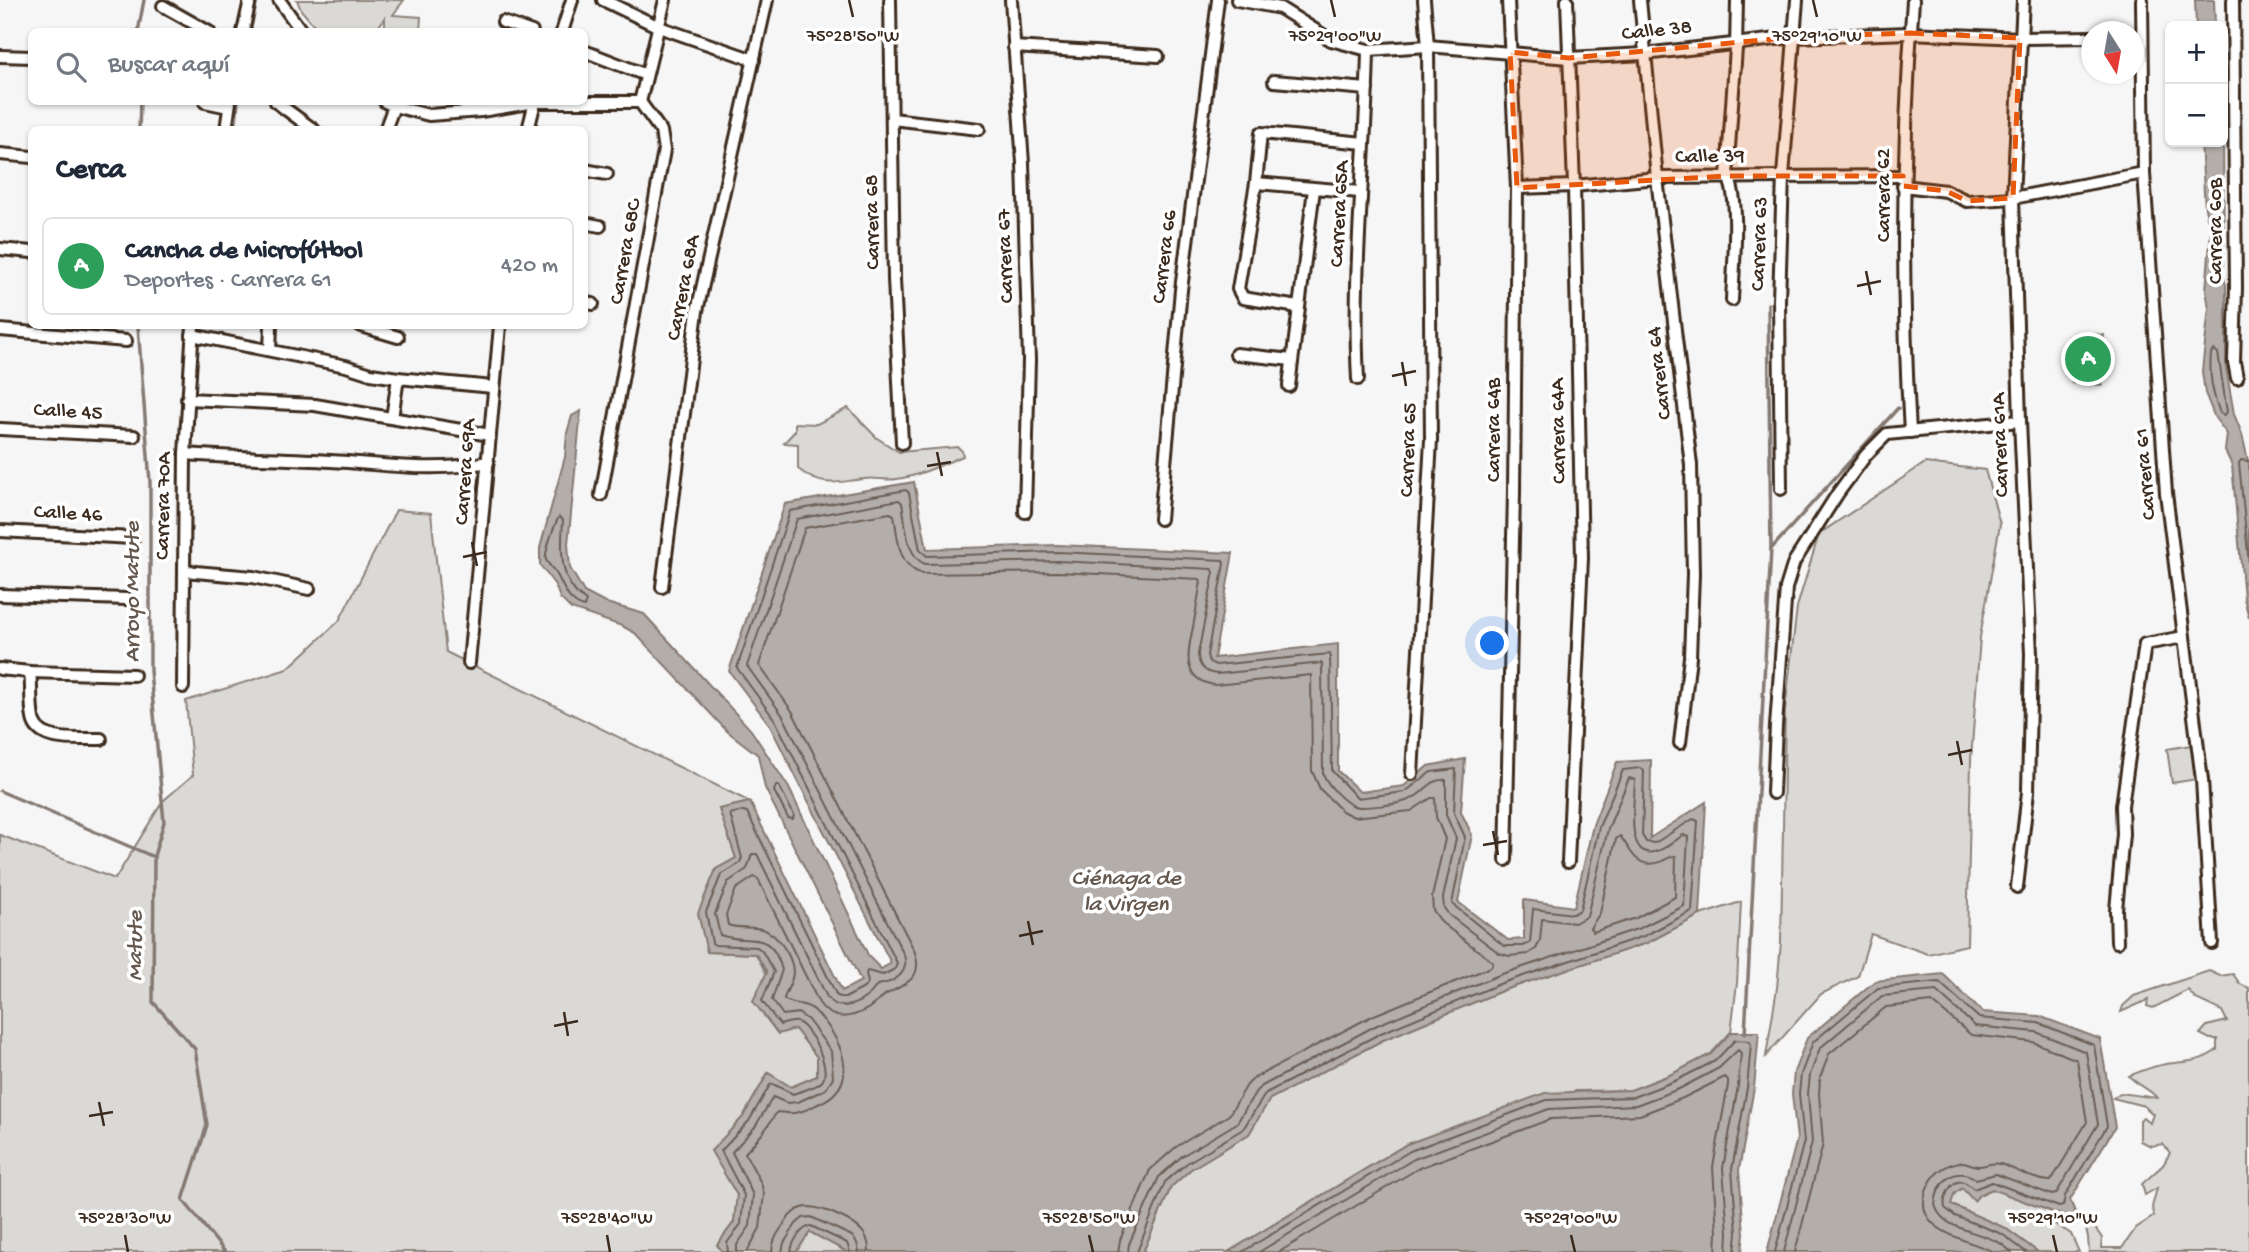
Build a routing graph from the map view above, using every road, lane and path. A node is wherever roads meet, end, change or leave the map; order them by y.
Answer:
1 (250, 0) edge
2 (279, 0) edge
3 (572, 0) edge
4 (603, 0) edge
5 (665, 0) edge
6 (767, 0) edge
7 (890, 0) edge
8 (1011, 0) edge
9 (1237, 0) edge
10 (1424, 0) edge
11 (1508, 0) edge
12 (1567, 0) edge
13 (1640, 0) edge
14 (1737, 0) edge
15 (1797, 0) edge
16 (1913, 0) edge
17 (2022, 0) edge
18 (2142, 0) edge
19 (2234, 0) edge
20 (1214, 1) edge
21 (163, 5) dead end
22 (2140, 21) edge
23 (503, 22) dead end
24 (659, 27) junction
25 (202, 28) edge
26 (244, 28) edge
27 (299, 28) edge
28 (520, 28) edge
29 (563, 28) edge
30 (1910, 33) junction
31 (1795, 37) junction
32 (2081, 37) edge
33 (2020, 38) junction
34 (1736, 43) junction
35 (1428, 46) junction
36 (1014, 47) junction
37 (1368, 50) junction
38 (1510, 52) junction
39 (588, 53) edge
40 (1644, 54) junction
41 (0, 55) edge
42 (28, 57) edge
43 (1158, 57) dead end
44 (1569, 58) junction
45 (754, 60) junction
46 (646, 75) junction
47 (1274, 81) dead end
48 (2140, 84) edge
49 (1367, 89) junction
50 (588, 103) edge
51 (640, 103) junction
52 (229, 105) edge
53 (280, 105) edge
54 (390, 105) edge
55 (394, 105) edge
56 (517, 105) edge
57 (534, 105) edge
58 (892, 119) junction
59 (226, 126) edge
60 (309, 126) edge
61 (386, 126) edge
62 (529, 126) edge
63 (979, 129) dead end
64 (1364, 143) junction
65 (0, 154) edge
66 (28, 156) edge
67 (588, 171) edge
68 (2144, 173) junction
69 (607, 174) dead end
70 (1727, 176) junction
71 (1783, 176) junction
72 (1657, 178) junction
73 (1903, 181) junction
74 (1256, 183) junction
75 (1574, 186) junction
76 (1314, 188) junction
77 (1517, 188) junction
78 (1360, 192) junction
79 (2013, 198) junction
80 (588, 224) edge
81 (600, 226) dead end
82 (0, 249) edge
83 (28, 252) edge
84 (1732, 300) dead end
85 (1298, 307) junction
86 (271, 329) edge
87 (371, 329) edge
88 (500, 329) edge
89 (0, 330) edge
90 (193, 330) edge
91 (398, 337) dead end
92 (126, 341) dead end
93 (270, 350) junction
94 (1236, 354) dead end
95 (1292, 360) junction
96 (398, 378) junction
97 (2237, 378) dead end
98 (1358, 379) dead end
99 (1290, 386) dead end
100 (493, 387) junction
101 (187, 399) junction
102 (392, 418) junction
103 (2020, 421) junction
104 (0, 429) edge
105 (1910, 432) junction
106 (490, 435) junction
107 (134, 436) dead end
108 (902, 443) dead end
109 (185, 454) junction
110 (488, 462) junction
111 (1781, 489) dead end
112 (601, 495) dead end
113 (1025, 512) dead end
114 (1160, 519) dead end
115 (0, 531) edge
116 (133, 538) dead end
117 (184, 571) junction
118 (662, 587) dead end
119 (309, 589) dead end
120 (0, 595) edge
121 (127, 599) dead end
122 (2184, 637) junction
123 (469, 663) dead end
124 (0, 669) edge
125 (30, 672) junction
126 (134, 675) dead end
127 (184, 687) dead end
128 (101, 738) dead end
129 (1680, 743) dead end
130 (1412, 774) dead end
131 (1773, 793) dead end
132 (1506, 860) dead end
133 (1568, 862) dead end
134 (2017, 887) dead end
135 (2117, 942) dead end
136 (2212, 943) dead end

1 - 26 street
2 - 27 street
3 - 29 street
4 - 24 street
5 - 24 street
6 - 45 street, Carrera 68A
7 - 58 street, Carrera 68
8 - 36 street, Carrera 67
9 - 37 street, Calle 38
10 - 35 street, Carrera 65
11 - 38 street, Carrera 64B
12 - 44 street, Carrera 64A
13 - 40 street, Carrera 64
14 - 34 street
15 - 31 street, Carrera 63
16 - 30 street, Carrera 62
17 - 33 street, Carrera 61A
18 - 22 street, Carrera 61
19 - 97 street, Carrera 60B
20 - 114 street, Carrera 66
21 - 25 street
23 - 28 street
24 - 45 street
24 - 46 street
30 - 31 street, Calle 38
30 - 33 street, Calle 38
30 - 73 street, Carrera 62
31 - 34 street, Calle 38
31 - 71 street, Carrera 63
32 - 33 street, Calle 38
33 - 79 street, Carrera 61A
34 - 40 street, Calle 38
34 - 70 street
35 - 37 street, Calle 38
35 - 38 street, Calle 38
35 - 130 street, Carrera 65
36 - 43 street
36 - 113 street, Carrera 67
37 - 49 street, Carrera 65A
38 - 44 street, Calle 38
38 - 77 street, Carrera 64B
39 - 46 street
40 - 44 street, Calle 38
40 - 72 street, Carrera 64
41 - 42 street
44 - 75 street, Carrera 64A
45 - 118 street, Carrera 68A
46 - 51 street
47 - 49 street
48 - 68 street, Carrera 61
49 - 64 street, Carrera 65A
50 - 51 street
51 - 112 street, Carrera 68C
52 - 59 street
53 - 60 street
54 - 61 street
55 - 56 street
57 - 62 street
58 - 63 street
58 - 108 street, Carrera 68
64 - 74 street
64 - 78 street, Carrera 65A
65 - 66 street
67 - 69 street
68 - 79 street, Calle 39
68 - 122 street, Carrera 61
70 - 71 street, Calle 39
70 - 72 street, Calle 39
70 - 84 street
71 - 73 street, Calle 39
71 - 111 street, Carrera 63
72 - 75 street, Calle 39
72 - 129 street, Carrera 64
73 - 79 street, Calle 39
73 - 105 street, Carrera 62
74 - 76 street
74 - 85 street
75 - 77 street, Calle 39
75 - 133 street, Carrera 64A
76 - 78 street
76 - 85 street
77 - 132 street, Carrera 64B
78 - 98 street, Carrera 65A
79 - 103 street, Carrera 61A
80 - 81 street
82 - 83 street
85 - 95 street
86 - 93 street
87 - 91 street
88 - 100 street, Carrera 69A
89 - 92 street
90 - 93 street
90 - 101 street, Carrera 70A
93 - 96 street
94 - 95 street
95 - 99 street
96 - 100 street
96 - 102 street
100 - 106 street, Carrera 69A
101 - 102 street
101 - 109 street, Carrera 70A
102 - 106 street
103 - 105 street
103 - 134 street, Carrera 61A
104 - 107 street, Calle 45
105 - 131 street
106 - 110 street, Carrera 69A
109 - 110 street
109 - 117 street, Carrera 70A
110 - 123 street, Carrera 69A
115 - 116 street, Calle 46
117 - 119 street
117 - 127 street, Carrera 70A
120 - 121 street
122 - 135 street
122 - 136 street, Carrera 61
124 - 125 street
125 - 126 street
125 - 128 street

